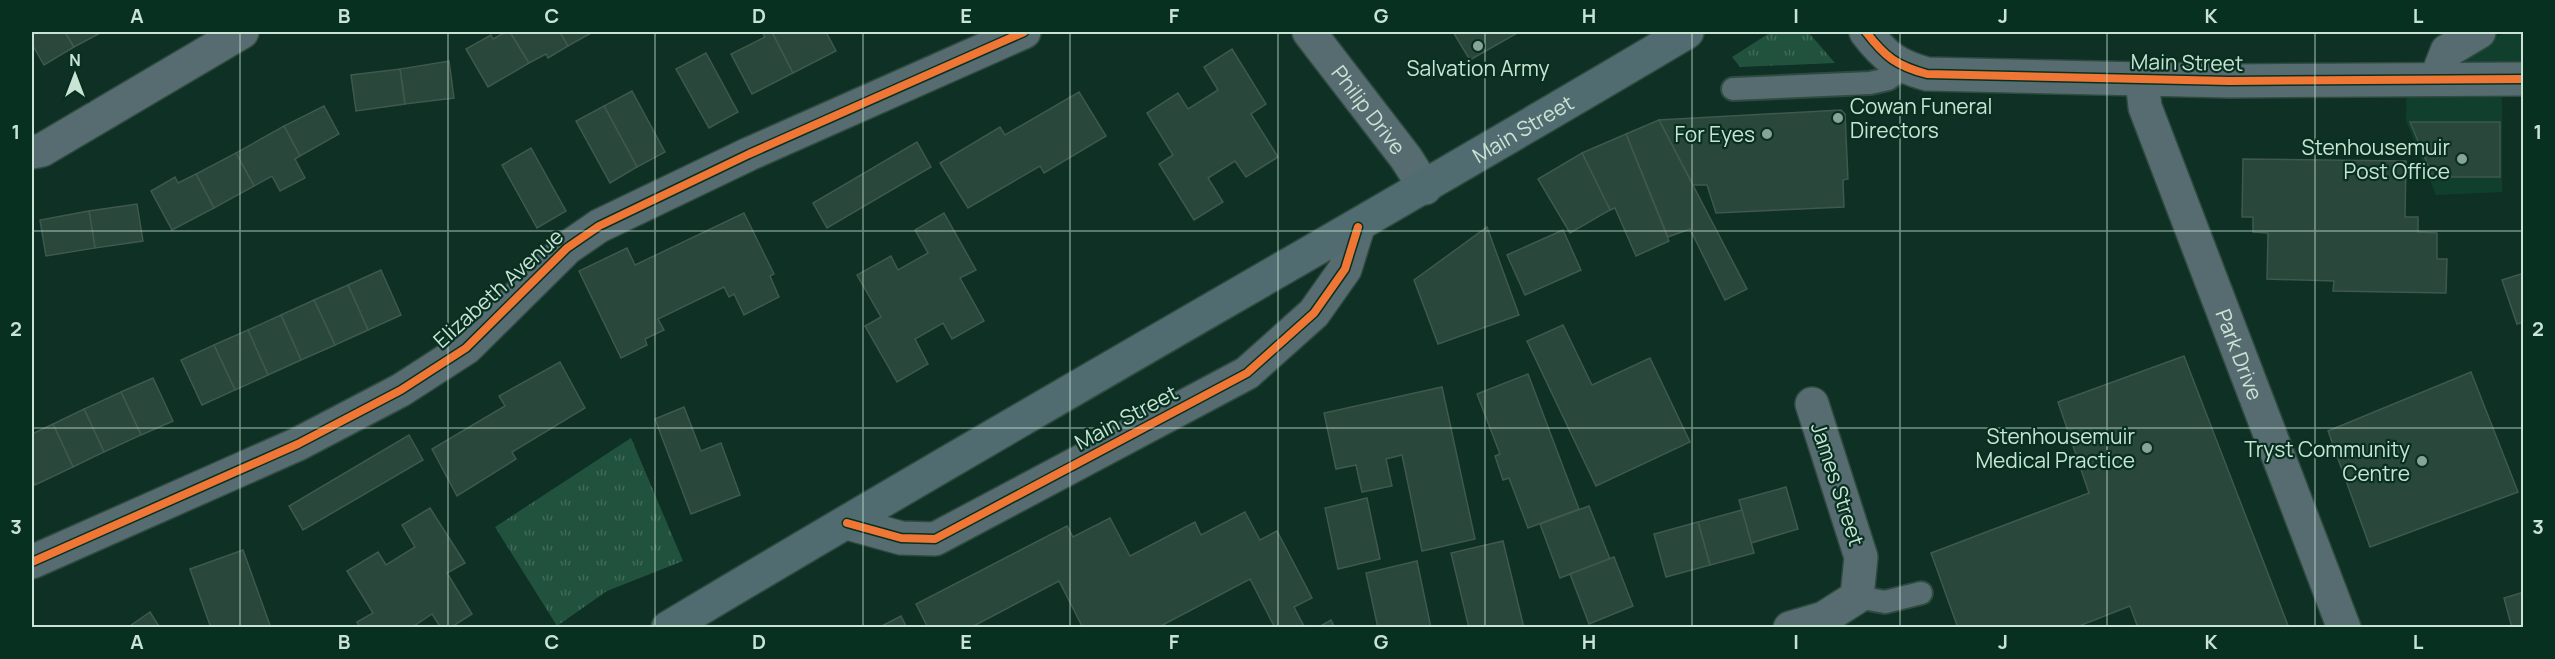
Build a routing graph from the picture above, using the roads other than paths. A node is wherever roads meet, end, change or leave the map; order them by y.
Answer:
1 (242, 32) edge
2 (1024, 32) edge
3 (1309, 32) edge
4 (1687, 32) edge
5 (1866, 32) edge
6 (2473, 33) edge
7 (1904, 68) junction
8 (2523, 79) edge
9 (2142, 80) junction
10 (2436, 80) junction
11 (1733, 89) dead end
12 (32, 152) edge
13 (1425, 188) junction
14 (1358, 227) junction
15 (1812, 405) dead end
16 (847, 523) junction
17 (32, 562) edge
18 (1921, 593) dead end
19 (1857, 597) junction
20 (668, 627) edge
21 (1790, 627) edge
22 (2344, 627) edge

1 - 12 street
2 - 17 street, Elizabeth Avenue
3 - 13 street, Philip Drive
4 - 13 main road, Main Street
5 - 7 street, Main Street
6 - 10 street
7 - 9 street, Main Street
7 - 11 lane
8 - 10 street, Main Street
9 - 10 street, Main Street
9 - 22 street, Park Drive
13 - 14 main road, Main Street
14 - 16 main road, Main Street
14 - 16 street, Main Street
15 - 19 street, James Street
16 - 20 main road, Main Street
18 - 19 lane
19 - 21 street

